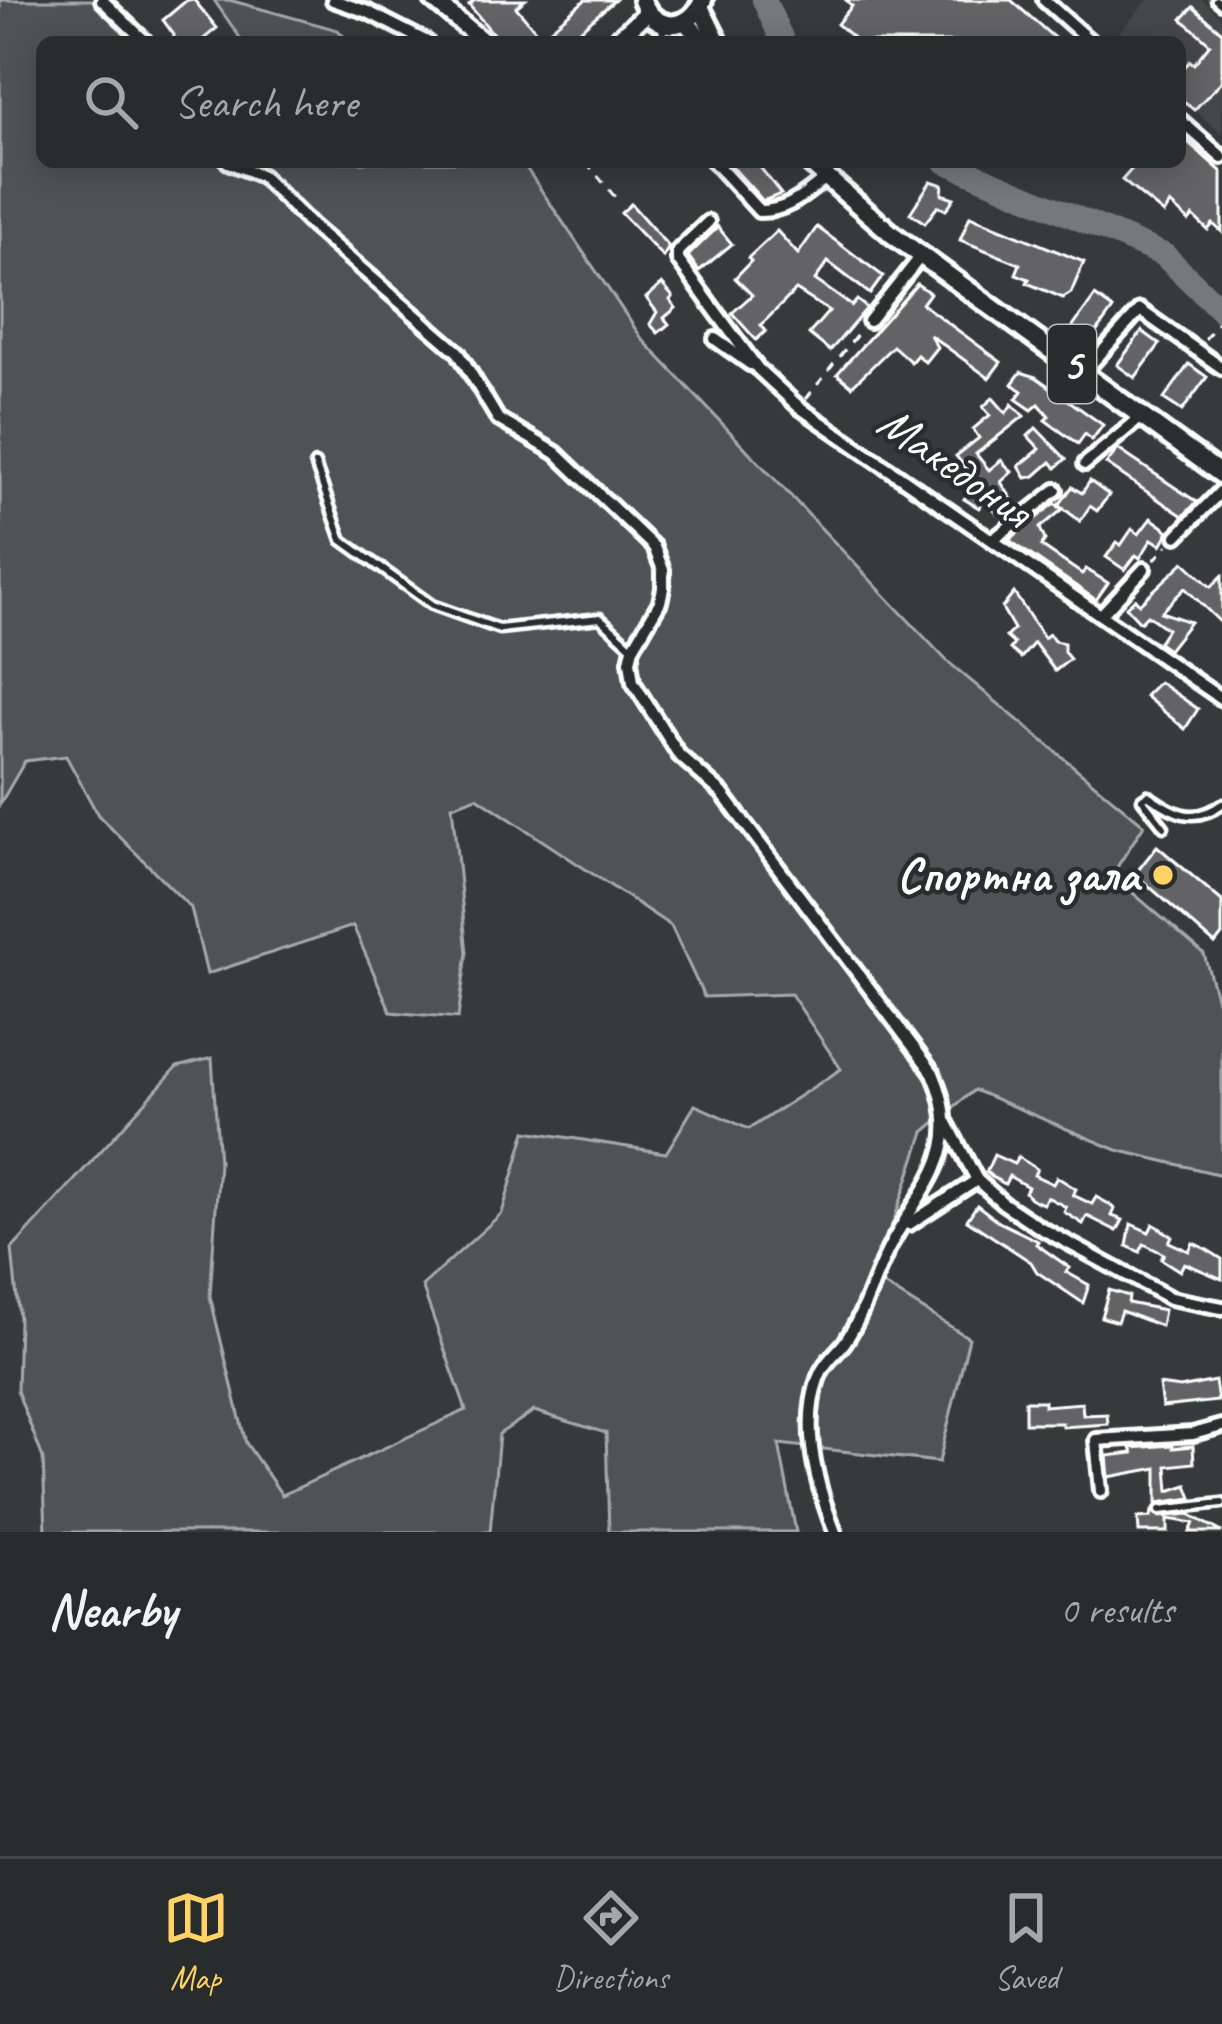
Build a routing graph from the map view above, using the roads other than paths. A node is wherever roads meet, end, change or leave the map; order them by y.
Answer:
1 (102, 0) edge
2 (333, 0) edge
3 (433, 0) edge
4 (1044, 0) edge
5 (701, 4) edge
6 (654, 20) edge
7 (686, 22) junction
8 (140, 36) edge
9 (416, 36) edge
10 (477, 36) edge
11 (625, 36) edge
12 (699, 36) edge
13 (715, 36) edge
14 (1084, 36) edge
15 (1186, 125) edge
16 (1222, 157) edge
17 (243, 168) edge
18 (719, 168) edge
19 (815, 168) edge
20 (826, 178) junction
21 (708, 222) dead end
22 (921, 256) junction
23 (869, 321) road end
24 (715, 339) dead end
25 (1222, 368) edge
26 (758, 369) junction
27 (1084, 373) junction
28 (1142, 417) junction
29 (315, 464) dead end
30 (1085, 464) dead end
31 (1222, 475) edge
32 (1056, 490) dead end
33 (1222, 490) edge
34 (1177, 536) road end
35 (994, 539) junction
36 (1144, 569) road end
37 (1101, 615) junction
38 (633, 648) junction
39 (1219, 693) edge
40 (1222, 803) edge
41 (1165, 827) dead end
42 (946, 1120) junction
43 (976, 1180) junction
44 (902, 1228) junction
45 (1222, 1307) edge
46 (1222, 1426) edge
47 (1101, 1491) dead end
48 (1222, 1503) edge
49 (1160, 1510) dead end
50 (835, 1532) edge

1 - 8 street
2 - 9 street
3 - 10 main road
4 - 14 street
5 - 7 main road
5 - 13 main road
6 - 7 main road
6 - 11 main road
7 - 12 main road
15 - 16 street
17 - 38 street
18 - 20 street
19 - 20 main road, 5
20 - 22 main road, 5
21 - 26 street, Македония
22 - 23 street
22 - 27 main road, 5
24 - 26 street
25 - 27 street
26 - 35 street, Македония
27 - 28 main road, 5
28 - 30 street
28 - 31 main road, 5
29 - 38 lane
32 - 35 street
33 - 34 street
35 - 37 street, Македония
36 - 37 street
37 - 39 street, Македония
38 - 42 street
40 - 41 lane
42 - 43 street
42 - 44 street
43 - 44 street
43 - 45 street
44 - 50 street
46 - 47 street
48 - 49 lane

